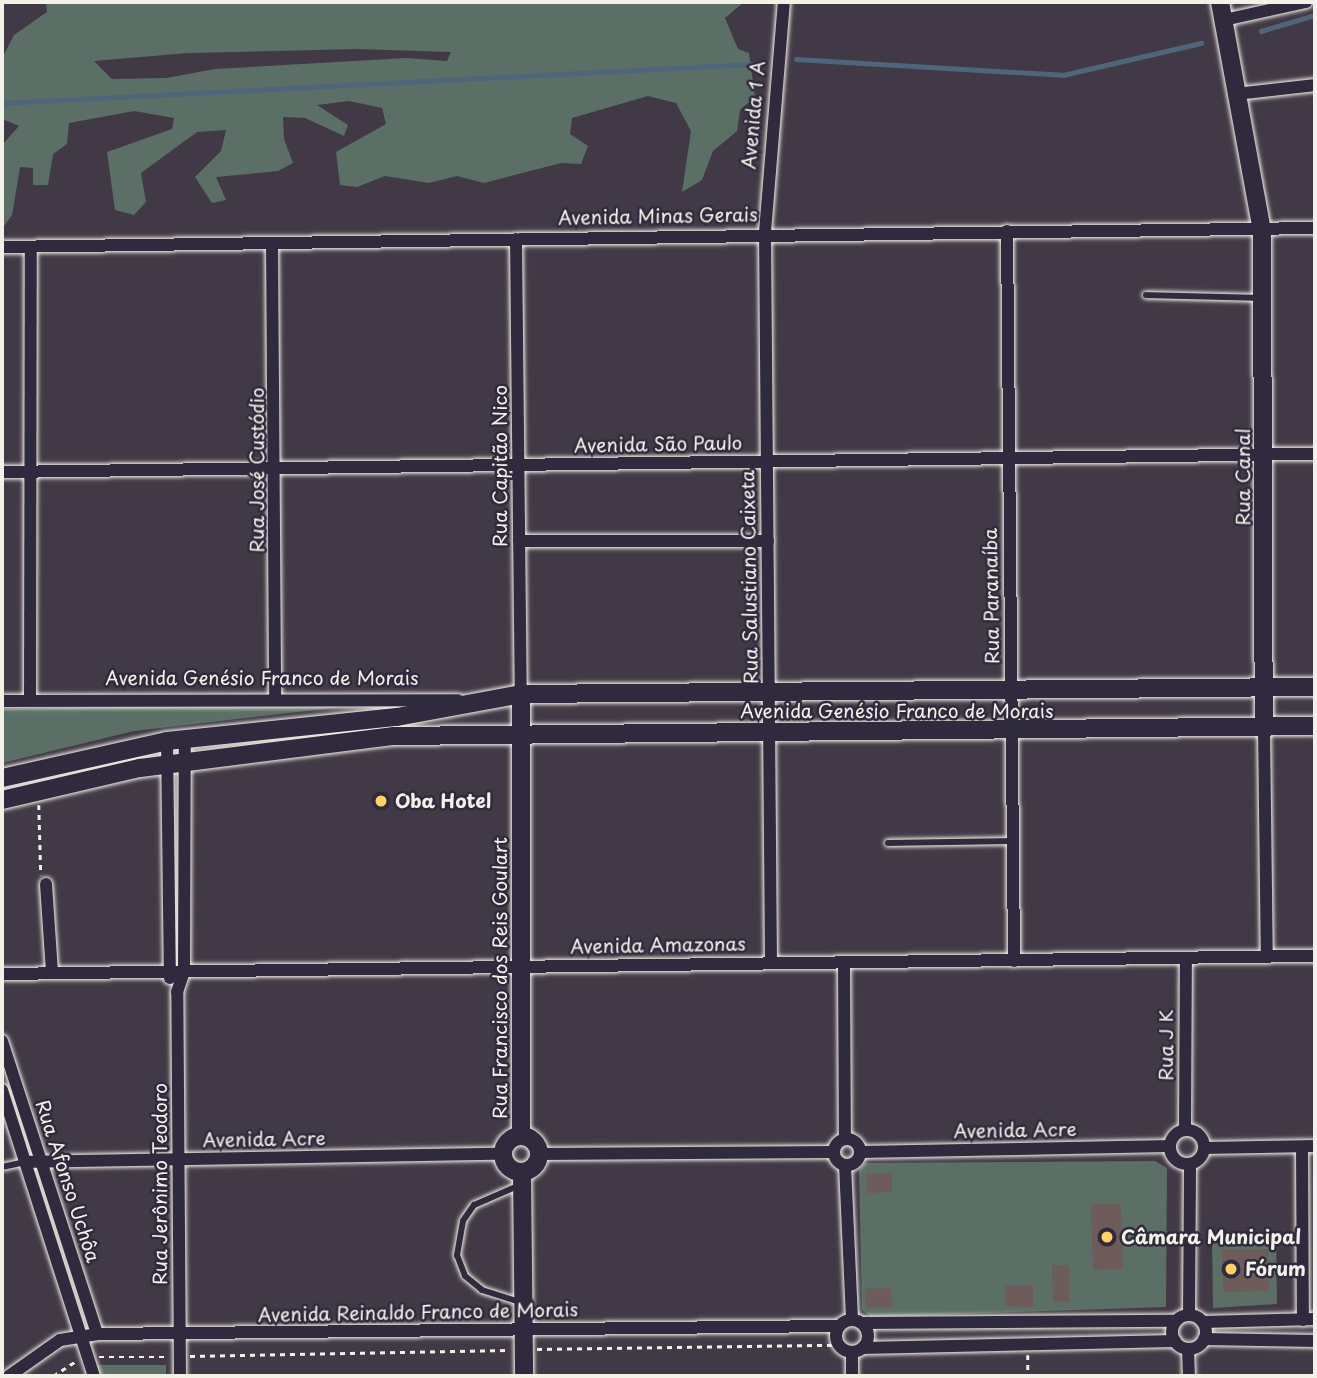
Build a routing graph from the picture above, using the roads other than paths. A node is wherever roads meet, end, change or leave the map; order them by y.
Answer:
1 (784, 2) edge
2 (1220, 2) edge
3 (1306, 2) edge
4 (1224, 20) junction
5 (1315, 85) edge
6 (1236, 94) junction
7 (1315, 228) edge
8 (1262, 230) junction
9 (1007, 231) junction
10 (765, 232) junction
11 (516, 239) junction
12 (272, 244) junction
13 (2, 247) edge
14 (31, 247) junction
15 (1146, 295) dead end
16 (1262, 298) junction
17 (1315, 454) edge
18 (1264, 455) junction
19 (1009, 457) junction
20 (767, 462) junction
21 (521, 464) junction
22 (278, 468) junction
23 (2, 472) edge
24 (29, 472) junction
25 (519, 541) junction
26 (768, 541) junction
27 (1264, 687) junction
28 (1315, 687) edge
29 (1011, 690) junction
30 (521, 694) junction
31 (770, 694) junction
32 (275, 697) junction
33 (30, 700) junction
34 (476, 700) junction
35 (2, 701) edge
36 (1315, 726) edge
37 (1264, 727) junction
38 (771, 732) junction
39 (1010, 732) junction
40 (521, 735) junction
41 (185, 739) junction
42 (167, 741) junction
43 (177, 763) junction
44 (2, 778) edge
45 (2, 800) edge
46 (1011, 841) junction
47 (888, 843) dead end
48 (46, 884) road end
49 (1315, 956) edge
50 (1267, 957) junction
51 (1186, 959) junction
52 (1014, 961) junction
53 (771, 963) junction
54 (844, 963) junction
55 (522, 966) junction
56 (184, 972) junction
57 (52, 973) junction
58 (168, 973) junction
59 (2, 974) edge
60 (177, 992) junction
61 (2, 1041) edge
62 (2, 1090) edge
63 (1185, 1130) junction
64 (521, 1136) junction
65 (845, 1138) junction
66 (1170, 1146) junction
67 (1309, 1146) edge
68 (1204, 1148) junction
69 (834, 1152) junction
70 (861, 1152) junction
71 (503, 1154) junction
72 (539, 1154) junction
73 (181, 1160) junction
74 (42, 1161) junction
75 (26, 1162) junction
76 (1189, 1164) junction
77 (845, 1165) junction
78 (2, 1167) edge
79 (522, 1178) junction
80 (524, 1304) junction
81 (1189, 1314) junction
82 (1309, 1320) edge
83 (1175, 1321) junction
84 (857, 1322) junction
85 (1203, 1322) junction
86 (839, 1326) junction
87 (524, 1330) junction
88 (97, 1334) junction
89 (179, 1334) junction
90 (80, 1335) junction
91 (1204, 1339) junction
92 (1175, 1341) junction
93 (1315, 1341) edge
94 (1188, 1349) junction
95 (858, 1350) junction
96 (9, 1376) edge
97 (94, 1376) edge
98 (180, 1376) edge
99 (524, 1376) edge
100 (852, 1376) edge
101 (1189, 1376) edge

1 - 10 street, Avenida 1 A
2 - 4 main road, Rua Canal
3 - 4 street
4 - 6 main road, Rua Canal
5 - 6 street
6 - 8 main road, Rua Canal
7 - 8 street, Avenida Minas Gerais
8 - 9 street, Avenida Minas Gerais
8 - 16 main road, Rua Canal
9 - 10 street, Avenida Minas Gerais
9 - 19 street, Rua Paranaíba
10 - 11 street, Avenida Minas Gerais
10 - 20 street, Rua Salustiano Caixeta
11 - 12 street, Avenida Minas Gerais
11 - 21 street, Rua Capitão Nico
12 - 14 street, Avenida Minas Gerais
12 - 22 street, Rua José Custódio
13 - 14 street, Avenida Minas Gerais
14 - 24 street
15 - 16 lane
16 - 18 main road, Rua Canal
17 - 18 street, Avenida São Paulo
18 - 19 street, Avenida São Paulo
18 - 27 main road, Rua Canal
19 - 20 street, Avenida São Paulo
19 - 29 street, Rua Paranaíba
20 - 21 street, Avenida São Paulo
20 - 26 street, Rua Salustiano Caixeta
21 - 22 street, Avenida São Paulo
21 - 25 street, Rua Capitão Nico
22 - 24 street, Avenida São Paulo
22 - 32 street, Rua José Custódio
23 - 24 street, Avenida São Paulo
24 - 33 street
25 - 26 street
25 - 30 street, Rua Capitão Nico
26 - 31 street, Rua Salustiano Caixeta
27 - 28 main road, Avenida Genésio Franco de Morais
27 - 29 main road, Avenida Genésio Franco de Morais
27 - 37 main road, Rua Canal
29 - 31 main road, Avenida Genésio Franco de Morais
29 - 39 street, Rua Paranaíba
30 - 31 main road, Avenida Genésio Franco de Morais
30 - 34 main road, Avenida Genésio Franco de Morais
30 - 40 main road
31 - 38 street, Rua Salustiano Caixeta
32 - 33 street, Avenida Genésio Franco de Morais
32 - 34 street, Avenida Genésio Franco de Morais
33 - 35 street, Avenida Genésio Franco de Morais
34 - 41 main road
36 - 37 main road, Avenida Genésio Franco de Morais
37 - 39 main road, Avenida Genésio Franco de Morais
37 - 50 street, Rua Canal
38 - 39 main road, Avenida Genésio Franco de Morais
38 - 40 main road, Avenida Genésio Franco de Morais
38 - 53 street, Rua Salustiano Caixeta
39 - 46 street, Rua Paranaíba
40 - 43 main road, Avenida Genésio Franco de Morais
40 - 55 main road, Rua Francisco dos Reis Goulart
41 - 42 main road
41 - 43 street, Rua Jerônimo Teodoro
42 - 43 street, Rua Jerônimo Teodoro
42 - 44 main road
43 - 45 main road, Avenida Genésio Franco de Morais
43 - 56 street, Rua Jerônimo Teodoro
43 - 58 street, Rua Jerônimo Teodoro
46 - 47 lane
46 - 52 street, Rua Paranaíba
48 - 57 street
49 - 50 street, Avenida Amazonas
50 - 51 street, Avenida Amazonas
51 - 52 street, Avenida Amazonas
51 - 63 street, Rua J K
52 - 54 street, Avenida Amazonas
53 - 54 street, Avenida Amazonas
53 - 55 street, Avenida Amazonas
54 - 65 street
55 - 56 street, Avenida Amazonas
55 - 64 main road, Rua Francisco dos Reis Goulart
56 - 58 street, Avenida Amazonas
56 - 60 street, Rua Jerônimo Teodoro
57 - 58 street, Avenida Amazonas
57 - 59 street, Avenida Amazonas
58 - 60 street, Rua Jerônimo Teodoro
60 - 73 street, Rua Jerônimo Teodoro
61 - 74 street, Rua Afonso Uchôa
62 - 75 street, Rua Afonso Uchôa
63 - 66 street
63 - 68 street
64 - 71 main road
64 - 72 main road
65 - 69 street
65 - 70 street
66 - 70 street, Avenida Acre
66 - 76 street
67 - 68 street
67 - 82 street
68 - 76 street
69 - 72 street
69 - 77 street
70 - 77 street
71 - 73 street, Avenida Acre
71 - 79 main road
72 - 79 main road
73 - 74 street, Avenida Acre
73 - 89 street, Rua Jerônimo Teodoro
74 - 75 street, Avenida Acre
74 - 88 street, Rua Afonso Uchôa
75 - 78 lane
75 - 90 street, Rua Afonso Uchôa
76 - 81 street
77 - 84 street
79 - 80 main road
79 - 80 lane
80 - 87 main road
81 - 83 street
81 - 85 street
82 - 85 street
83 - 84 street
83 - 92 street
84 - 86 street
84 - 95 street
85 - 91 street
86 - 87 street, Avenida Reinaldo Franco de Morais
86 - 95 street
87 - 89 street, Avenida Reinaldo Franco de Morais
87 - 99 main road
88 - 89 street, Avenida Reinaldo Franco de Morais
88 - 90 street, Avenida Reinaldo Franco de Morais
89 - 98 street, Rua Jerônimo Teodoro
90 - 96 street, Avenida Reinaldo Franco de Morais
90 - 97 street, Rua Afonso Uchôa
91 - 93 street
91 - 94 street
92 - 94 street
92 - 95 street
94 - 101 street
95 - 100 street

